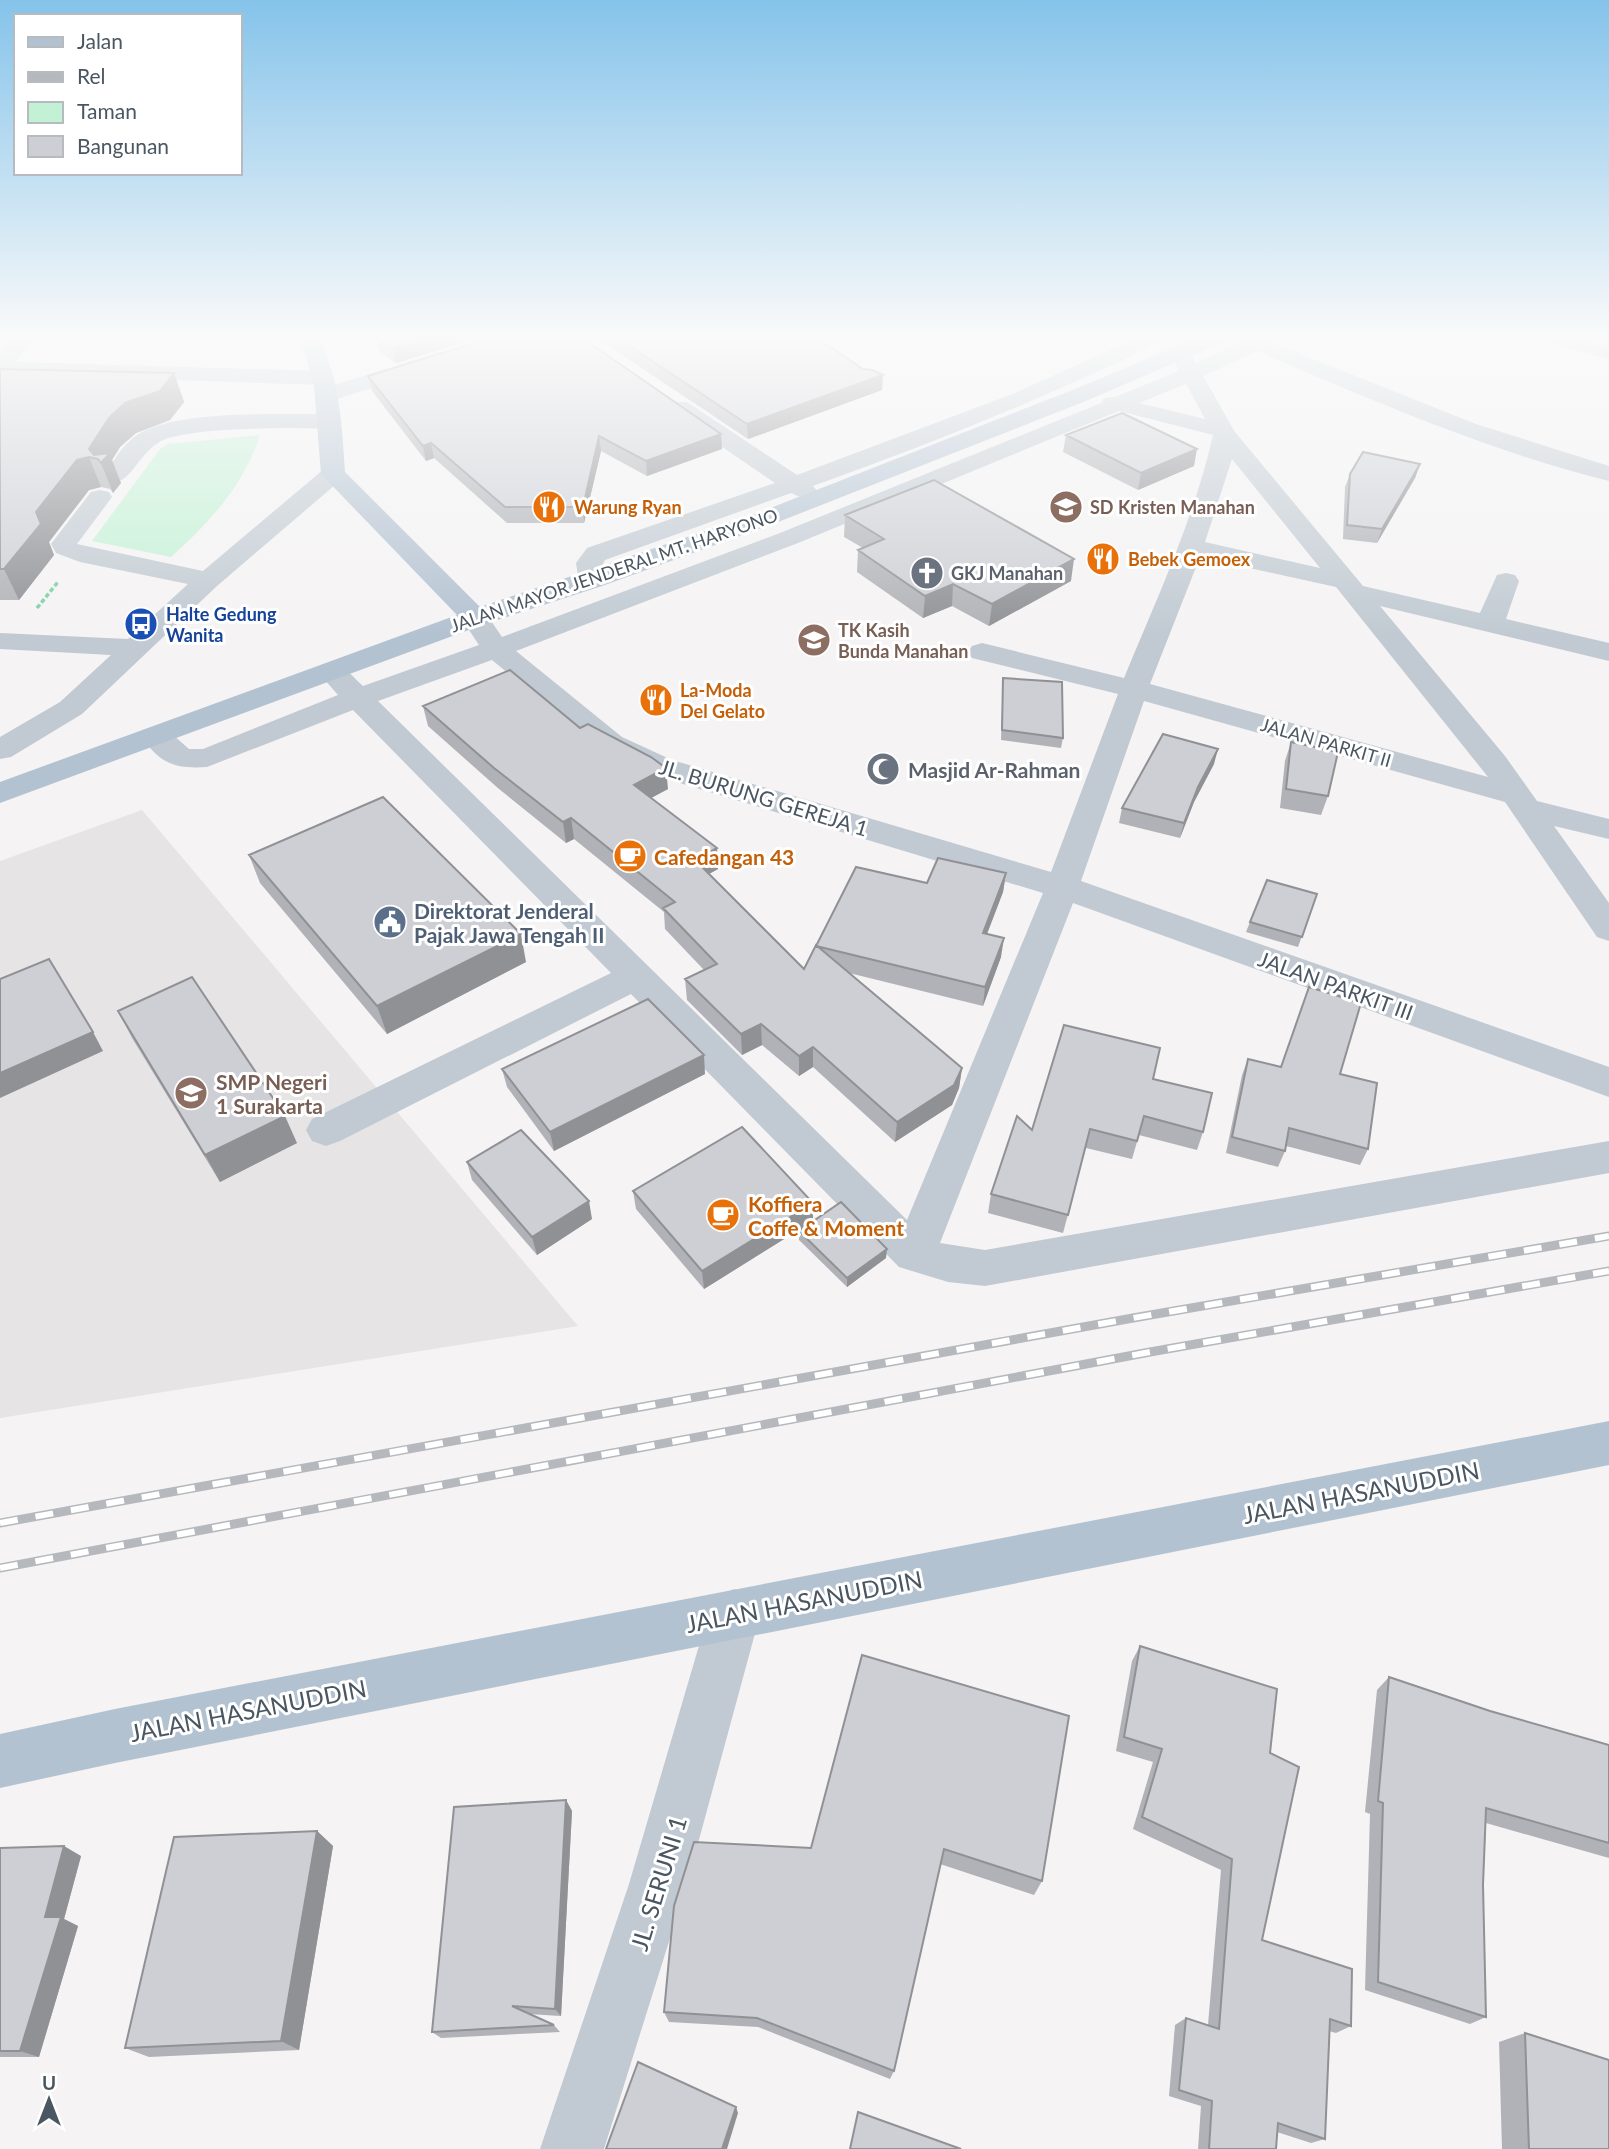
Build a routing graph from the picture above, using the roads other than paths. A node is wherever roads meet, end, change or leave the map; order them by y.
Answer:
1 (154, 435) edge
2 (331, 435) edge
3 (720, 435) edge
4 (924, 435) edge
5 (1040, 435) edge
6 (1222, 435) edge
7 (1226, 435) edge
8 (1486, 435) edge
9 (978, 436) edge
10 (851, 462) junction
11 (333, 474) junction
12 (1609, 474) edge
13 (875, 476) junction
14 (792, 484) junction
15 (904, 491) junction
16 (818, 499) junction
17 (764, 519) junction
18 (670, 527) junction
19 (789, 538) junction
20 (691, 545) junction
21 (1191, 547) junction
22 (208, 580) junction
23 (593, 580) junction
24 (1506, 581) dead end
25 (1347, 586) junction
26 (475, 618) junction
27 (1490, 624) junction
28 (5, 642) edge
29 (136, 648) junction
30 (496, 649) junction
31 (982, 652) dead end
32 (1609, 652) edge
33 (331, 671) junction
34 (1134, 689) junction
35 (357, 698) junction
36 (156, 736) junction
37 (0, 750) edge
38 (0, 793) edge
39 (1523, 802) junction
40 (1609, 829) edge
41 (1062, 887) junction
42 (1609, 929) edge
43 (635, 976) junction
44 (1609, 1082) edge
45 (326, 1130) dead end
46 (1609, 1157) edge
47 (914, 1254) junction
48 (1609, 1443) edge
49 (734, 1615) junction
50 (0, 1761) edge
51 (572, 2149) edge

1 - 22 street
2 - 11 main road
3 - 14 street
4 - 10 street
5 - 15 street
6 - 21 street
7 - 25 street
8 - 12 street
9 - 13 main road, JALAN MAYOR JENDERAL MT. HARYONO
10 - 13 street
10 - 14 street
11 - 22 street
11 - 26 main road
13 - 15 street
13 - 16 main road, JALAN MAYOR JENDERAL MT. HARYONO
14 - 16 street
14 - 18 street
15 - 19 street
16 - 17 main road, JALAN MAYOR JENDERAL MT. HARYONO
17 - 19 street
17 - 20 main road, JALAN MAYOR JENDERAL MT. HARYONO
18 - 20 street
18 - 23 street
19 - 30 street
20 - 23 main road, JALAN MAYOR JENDERAL MT. HARYONO
21 - 25 street
21 - 34 street
22 - 29 street
23 - 26 main road, JALAN MAYOR JENDERAL MT. HARYONO
24 - 27 street
25 - 27 street
25 - 39 street
26 - 30 street, JL. BURUNG GEREJA 1
26 - 33 main road, JALAN MAYOR JENDERAL MT. HARYONO
27 - 32 street
28 - 29 street
29 - 37 street
30 - 35 street
30 - 41 street, JL. BURUNG GEREJA 1
31 - 34 street, JALAN PARKIT II
33 - 35 street
33 - 36 main road, JALAN MAYOR JENDERAL MT. HARYONO
34 - 39 street, JALAN PARKIT II
34 - 41 street
35 - 36 street
35 - 43 street
36 - 38 main road, JALAN MAYOR JENDERAL MT. HARYONO
39 - 40 street, JALAN PARKIT II
39 - 42 street
41 - 44 street, JALAN PARKIT III
41 - 47 street
43 - 45 street
43 - 47 street
46 - 47 street
48 - 49 main road, JALAN HASANUDDIN
49 - 50 main road, JALAN HASANUDDIN
49 - 51 street, JL. SERUNI 1

